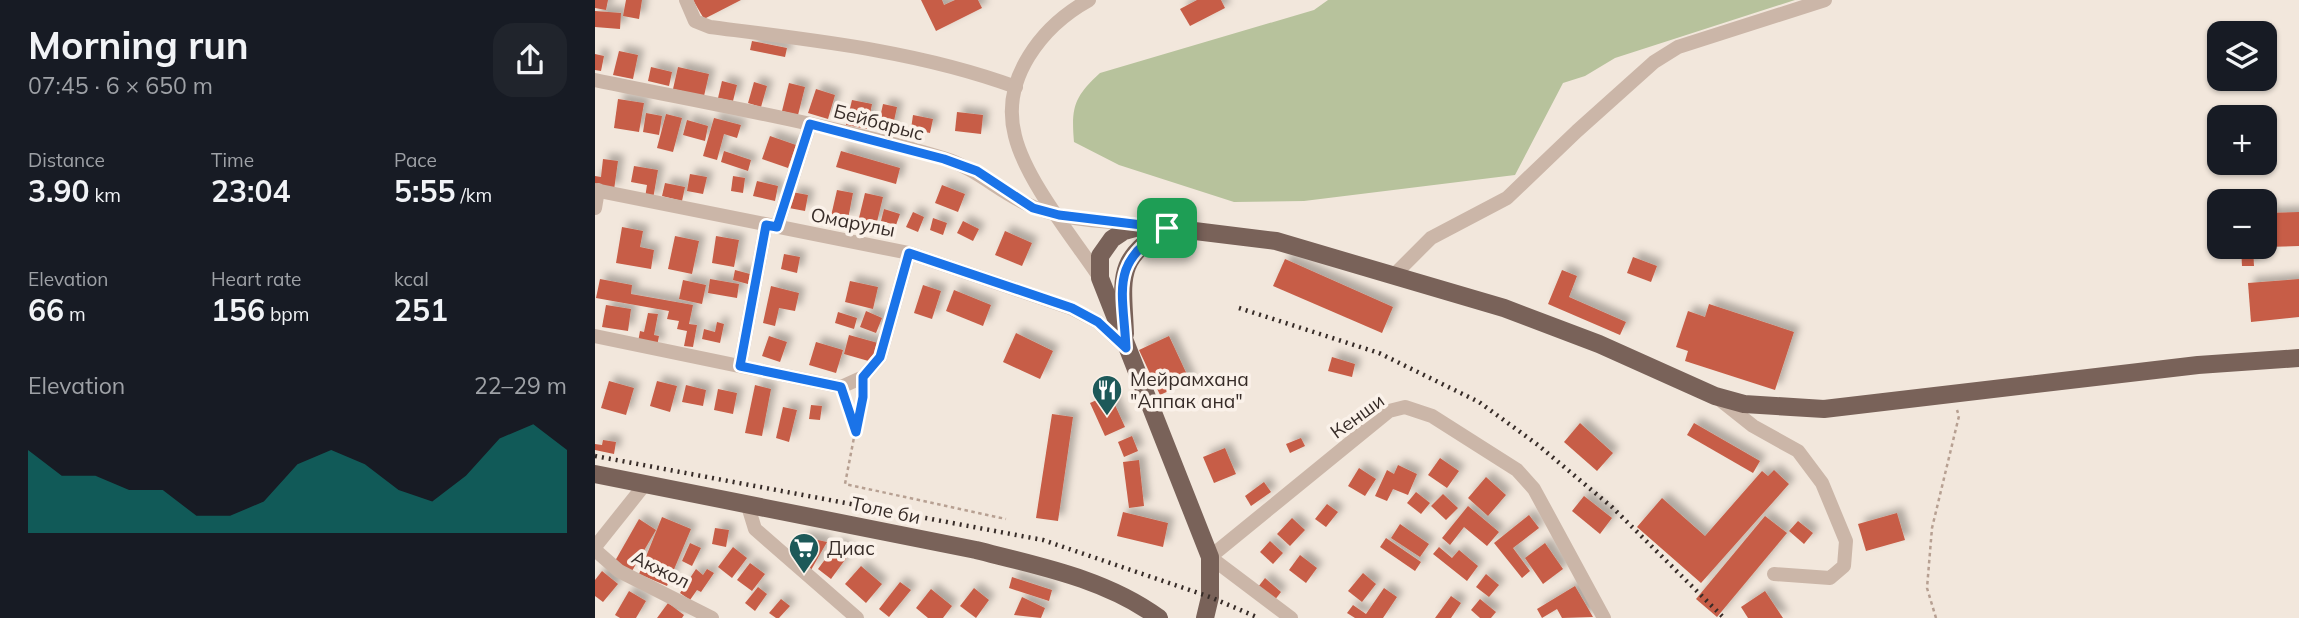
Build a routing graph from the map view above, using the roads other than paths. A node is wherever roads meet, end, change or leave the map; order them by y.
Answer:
1 (686, 0) edge
2 (1089, 0) edge
3 (1825, 0) edge
4 (595, 80) edge
5 (1016, 87) junction
6 (810, 124) junction
7 (597, 190) edge
8 (595, 208) edge
9 (1059, 215) junction
10 (771, 226) junction
11 (1146, 226) junction
12 (1167, 228) junction
13 (909, 253) junction
14 (1394, 275) junction
15 (1100, 278) junction
16 (595, 336) edge
17 (1126, 348) junction
18 (2299, 358) edge
19 (740, 366) junction
20 (1716, 396) junction
21 (595, 474) edge
22 (646, 483) junction
23 (747, 503) junction
24 (595, 549) edge
25 (1210, 557) junction
26 (1774, 574) dead end
27 (712, 618) edge
28 (857, 618) edge
29 (1159, 618) edge
30 (1205, 618) edge
31 (1291, 618) edge
32 (1604, 618) edge

1 - 5 street
2 - 5 street
3 - 14 street
4 - 6 street, Бейбарыс
5 - 9 street
6 - 9 street, Бейбарыс
6 - 10 street
7 - 8 street
7 - 10 street, Омарулы
9 - 11 street, Бейбарыс
9 - 15 street
10 - 13 street, Омарулы
10 - 19 street
11 - 12 main road
11 - 15 main road
12 - 14 main road
12 - 17 main road
13 - 17 street, Омарулы
13 - 19 street
14 - 20 main road
15 - 17 main road
16 - 19 street
17 - 25 main road
18 - 20 main road
20 - 26 street
21 - 22 main road, Толе би
22 - 23 main road, Толе би
22 - 24 street
23 - 28 street
23 - 29 main road, Толе би
24 - 27 street, Акжол
25 - 30 main road
25 - 31 street
25 - 32 street, Кенши

